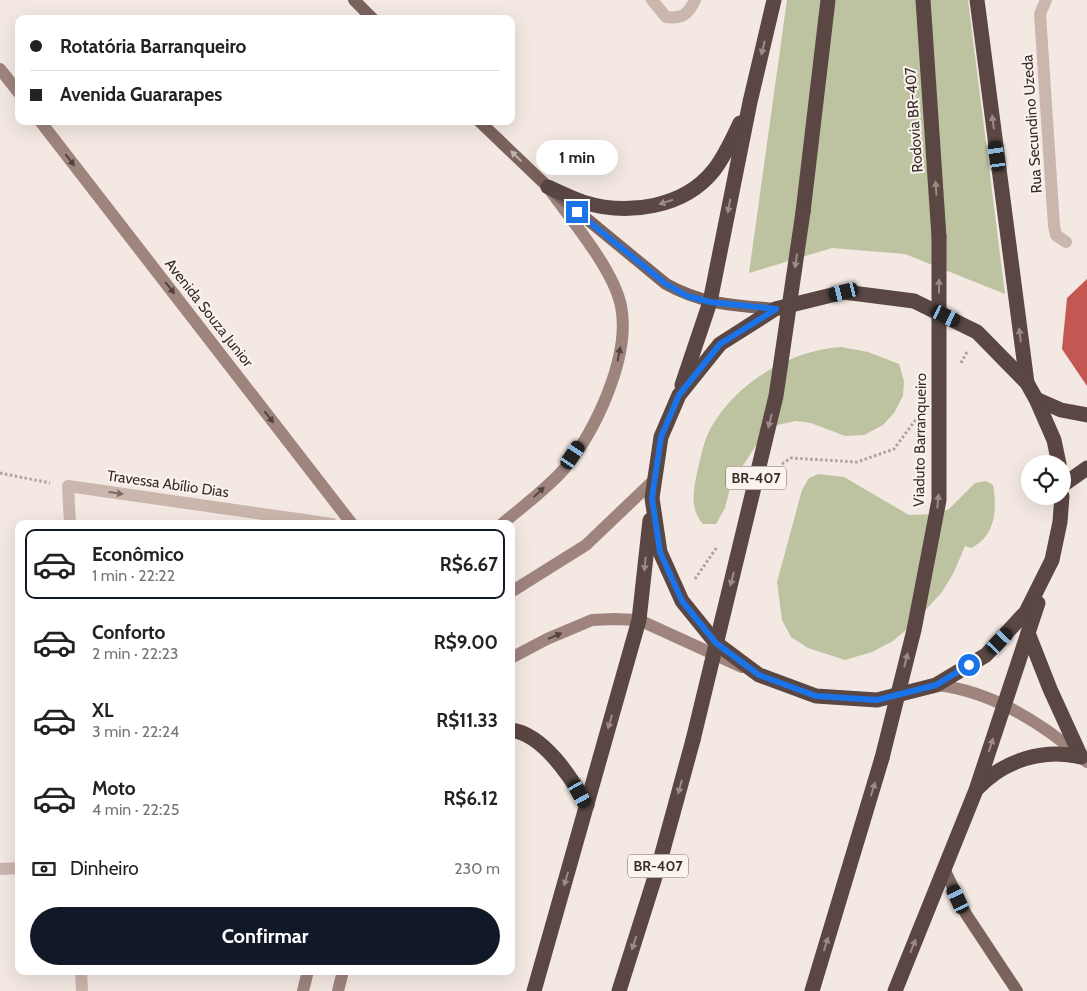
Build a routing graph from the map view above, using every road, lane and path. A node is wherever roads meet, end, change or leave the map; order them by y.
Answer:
1 (354, 0) edge
2 (652, 0) edge
3 (695, 0) edge
4 (774, 0) edge
5 (828, 0) edge
6 (923, 0) edge
7 (977, 0) edge
8 (1046, 0) edge
9 (369, 15) edge
10 (0, 69) edge
11 (15, 89) edge
12 (750, 102) junction
13 (43, 125) edge
14 (483, 125) edge
15 (548, 187) junction
16 (940, 237) joint
17 (1066, 242) dead end
18 (710, 302) junction
19 (776, 309) junction
20 (977, 332) junction
21 (959, 367) dead end
22 (1026, 383) junction
23 (679, 395) junction
24 (1036, 399) junction
25 (922, 411) dead end
26 (1087, 415) edge
27 (1057, 455) edge
28 (776, 468) dead end
29 (1087, 468) edge
30 (0, 473) edge
31 (653, 481) junction
32 (1071, 483) edge
33 (68, 486) junction
34 (652, 498) junction
35 (1062, 505) edge
36 (70, 520) edge
37 (304, 520) edge
38 (349, 520) edge
39 (506, 520) edge
40 (720, 543) dead end
41 (1052, 560) junction
42 (515, 589) edge
43 (682, 601) junction
44 (639, 620) junction
45 (1028, 633) junction
46 (515, 656) edge
47 (759, 675) junction
48 (936, 685) junction
49 (1004, 705) junction
50 (515, 730) edge
51 (1084, 759) edge
52 (976, 790) junction
53 (586, 805) junction
54 (15, 868) edge
55 (0, 869) edge
56 (944, 869) junction
57 (81, 975) edge
58 (307, 975) edge
59 (342, 975) edge
60 (82, 991) edge
61 (303, 991) edge
62 (338, 991) edge
63 (534, 991) edge
64 (619, 991) edge
65 (812, 991) edge
66 (895, 991) edge
67 (1017, 991) edge

1 - 9 main road
2 - 3 street
4 -> 12 highway
5 -> 64 highway, BR-407, bridge
16 -> 6 highway, Rodovia BR-407
22 -> 7 highway
8 - 17 street, Rua Secundino Uzeda
10 - 11 street
12 -> 15 highway
12 -> 18 highway
13 -> 38 street, Avenida Souza Junior
15 -> 14 main road
15 - 18 main road
39 -> 15 street
65 -> 16 highway, Viaduto Barranqueiro, bridge
18 - 19 main road
18 - 23 highway
19 - 20 highway
19 - 23 highway
20 - 21 path
20 - 22 highway
22 - 24 highway
23 - 31 highway
24 - 26 highway
24 - 27 highway
25 - 28 path
29 - 32 highway
30 - 33 path
31 - 34 highway
31 - 42 street
33 - 36 street
33 -> 37 street, Travessa Abílio Dias
34 - 43 highway
34 -> 44 highway
35 - 41 highway
40 - 43 path
41 - 45 highway
41 - 48 highway
43 - 47 highway
46 -> 44 street
44 - 47 street
44 -> 53 highway
45 - 49 highway
45 - 51 highway
47 - 48 highway
48 - 49 street
49 - 51 street
52 -> 49 highway
50 - 53 highway
51 - 52 highway
52 - 56 highway
53 -> 63 highway
54 - 55 street
66 -> 56 highway
56 - 67 main road
57 - 60 street
58 - 61 street
59 - 62 street

